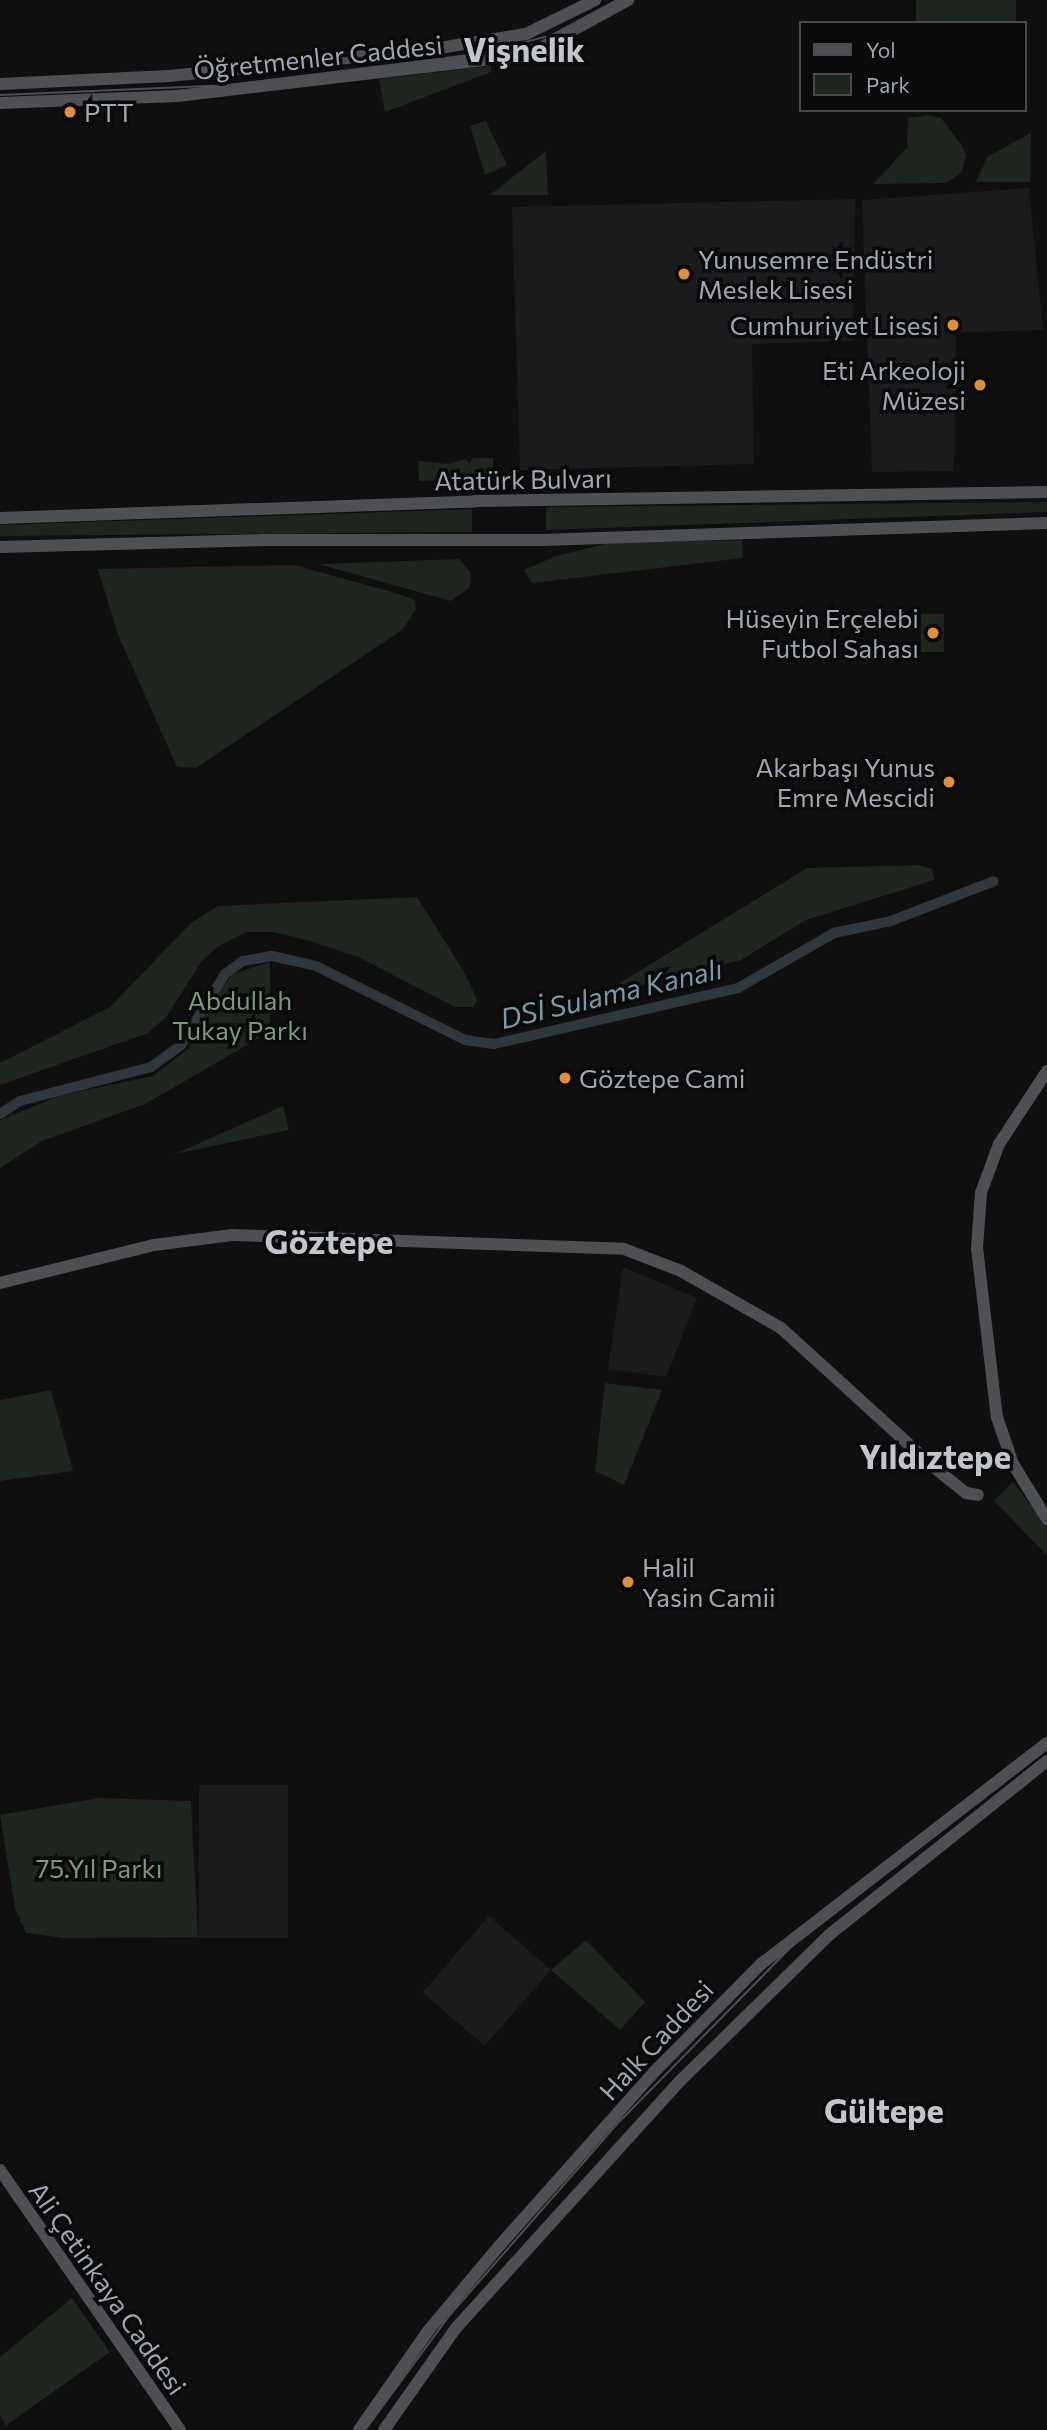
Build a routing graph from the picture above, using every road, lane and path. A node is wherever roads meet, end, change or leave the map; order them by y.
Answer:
1 (595, 0) edge
2 (628, 0) edge
3 (0, 84) edge
4 (0, 103) edge
5 (1047, 492) edge
6 (0, 518) edge
7 (1047, 523) edge
8 (0, 547) edge
9 (1047, 1071) edge
10 (0, 1283) edge
11 (978, 1495) dead end
12 (1047, 1519) edge
13 (1047, 1743) edge
14 (1047, 1761) edge
15 (0, 2170) edge
16 (180, 2430) edge
17 (359, 2430) edge
18 (384, 2430) edge

1 - 3 main road, Öğretmenler Caddesi
2 - 4 main road, Öğretmenler Caddesi
5 - 6 main road, Atatürk Bulvarı
7 - 8 main road
9 - 12 main road
10 - 11 main road
13 - 17 main road, Halk Caddesi
14 - 18 main road, Halk Caddesi
15 - 16 main road, Ali Çetinkaya Caddesi

